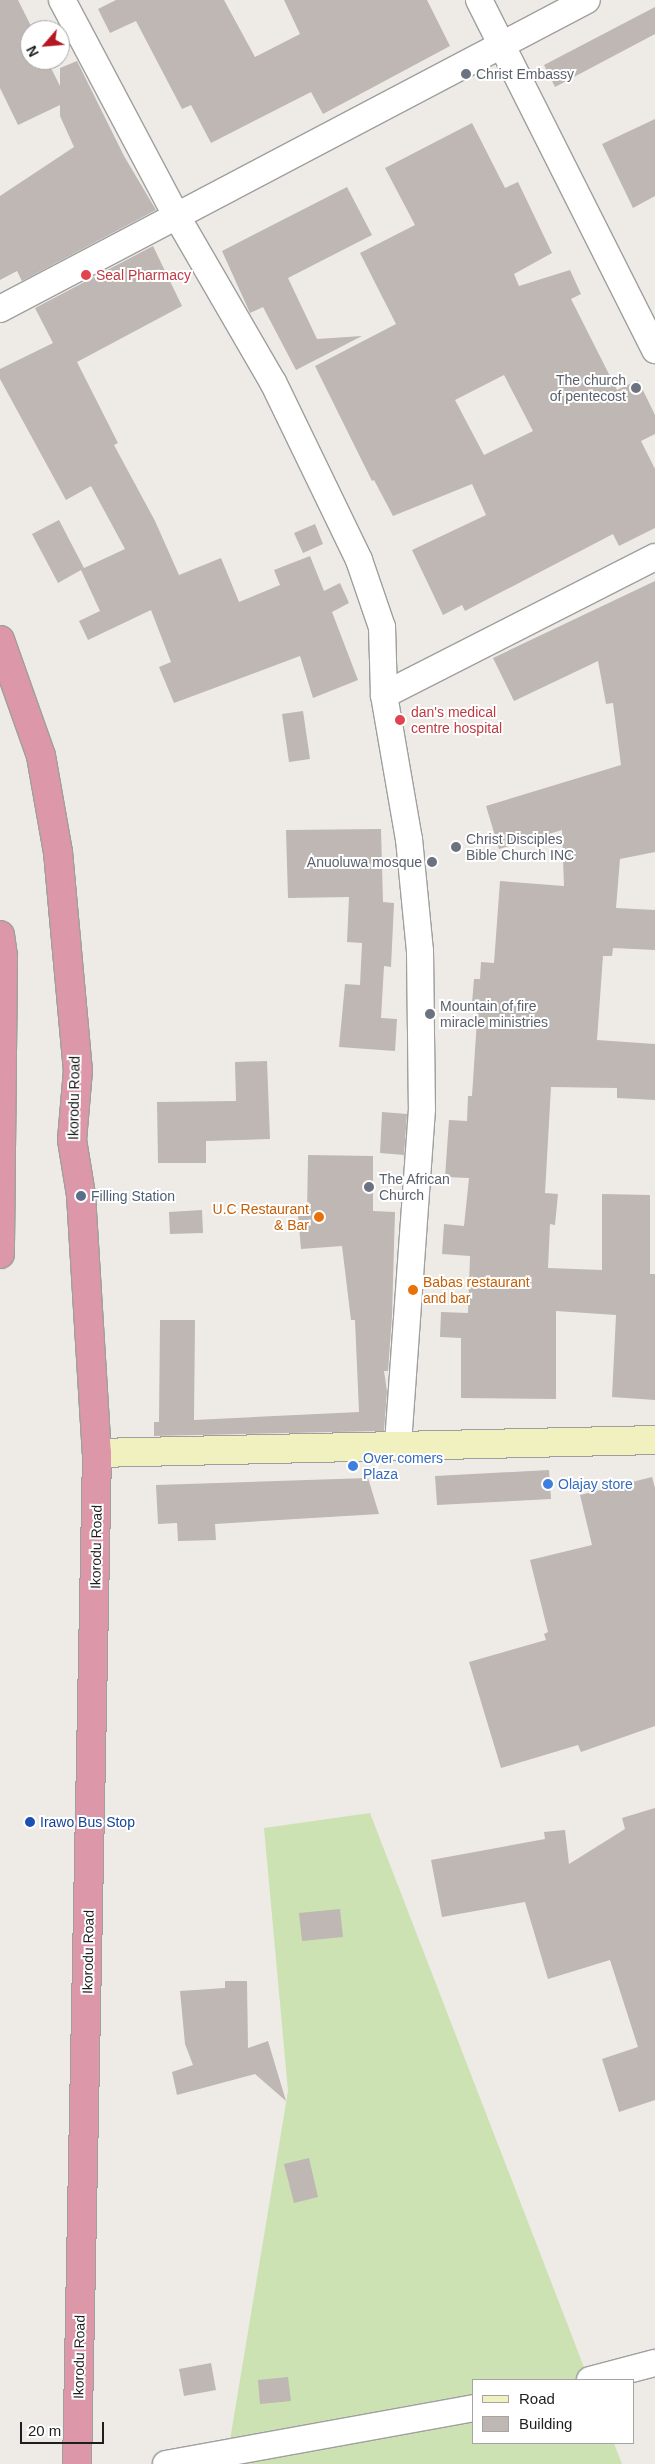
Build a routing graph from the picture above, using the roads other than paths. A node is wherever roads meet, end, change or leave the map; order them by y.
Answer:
1 (62, 0) edge
2 (479, 0) edge
3 (586, 0) edge
4 (499, 44) junction
5 (176, 215) junction
6 (0, 309) edge
7 (655, 350) edge
8 (655, 558) edge
9 (0, 640) edge
10 (384, 695) junction
11 (0, 935) edge
12 (0, 1254) edge
13 (655, 1440) edge
14 (398, 1446) junction
15 (97, 1453) junction
16 (655, 2363) edge
17 (594, 2379) edge
18 (472, 2408) edge
19 (77, 2464) edge
20 (166, 2464) edge

1 - 5 street
2 - 4 street
3 - 4 street
4 - 5 street
4 - 7 street
5 - 6 street
5 - 10 street
8 - 10 street
9 - 15 highway, Ikorodu Road
10 - 14 street
11 - 12 highway
13 - 14 street
14 - 15 street
15 - 19 highway, Ikorodu Road
16 - 17 street
18 - 20 street

